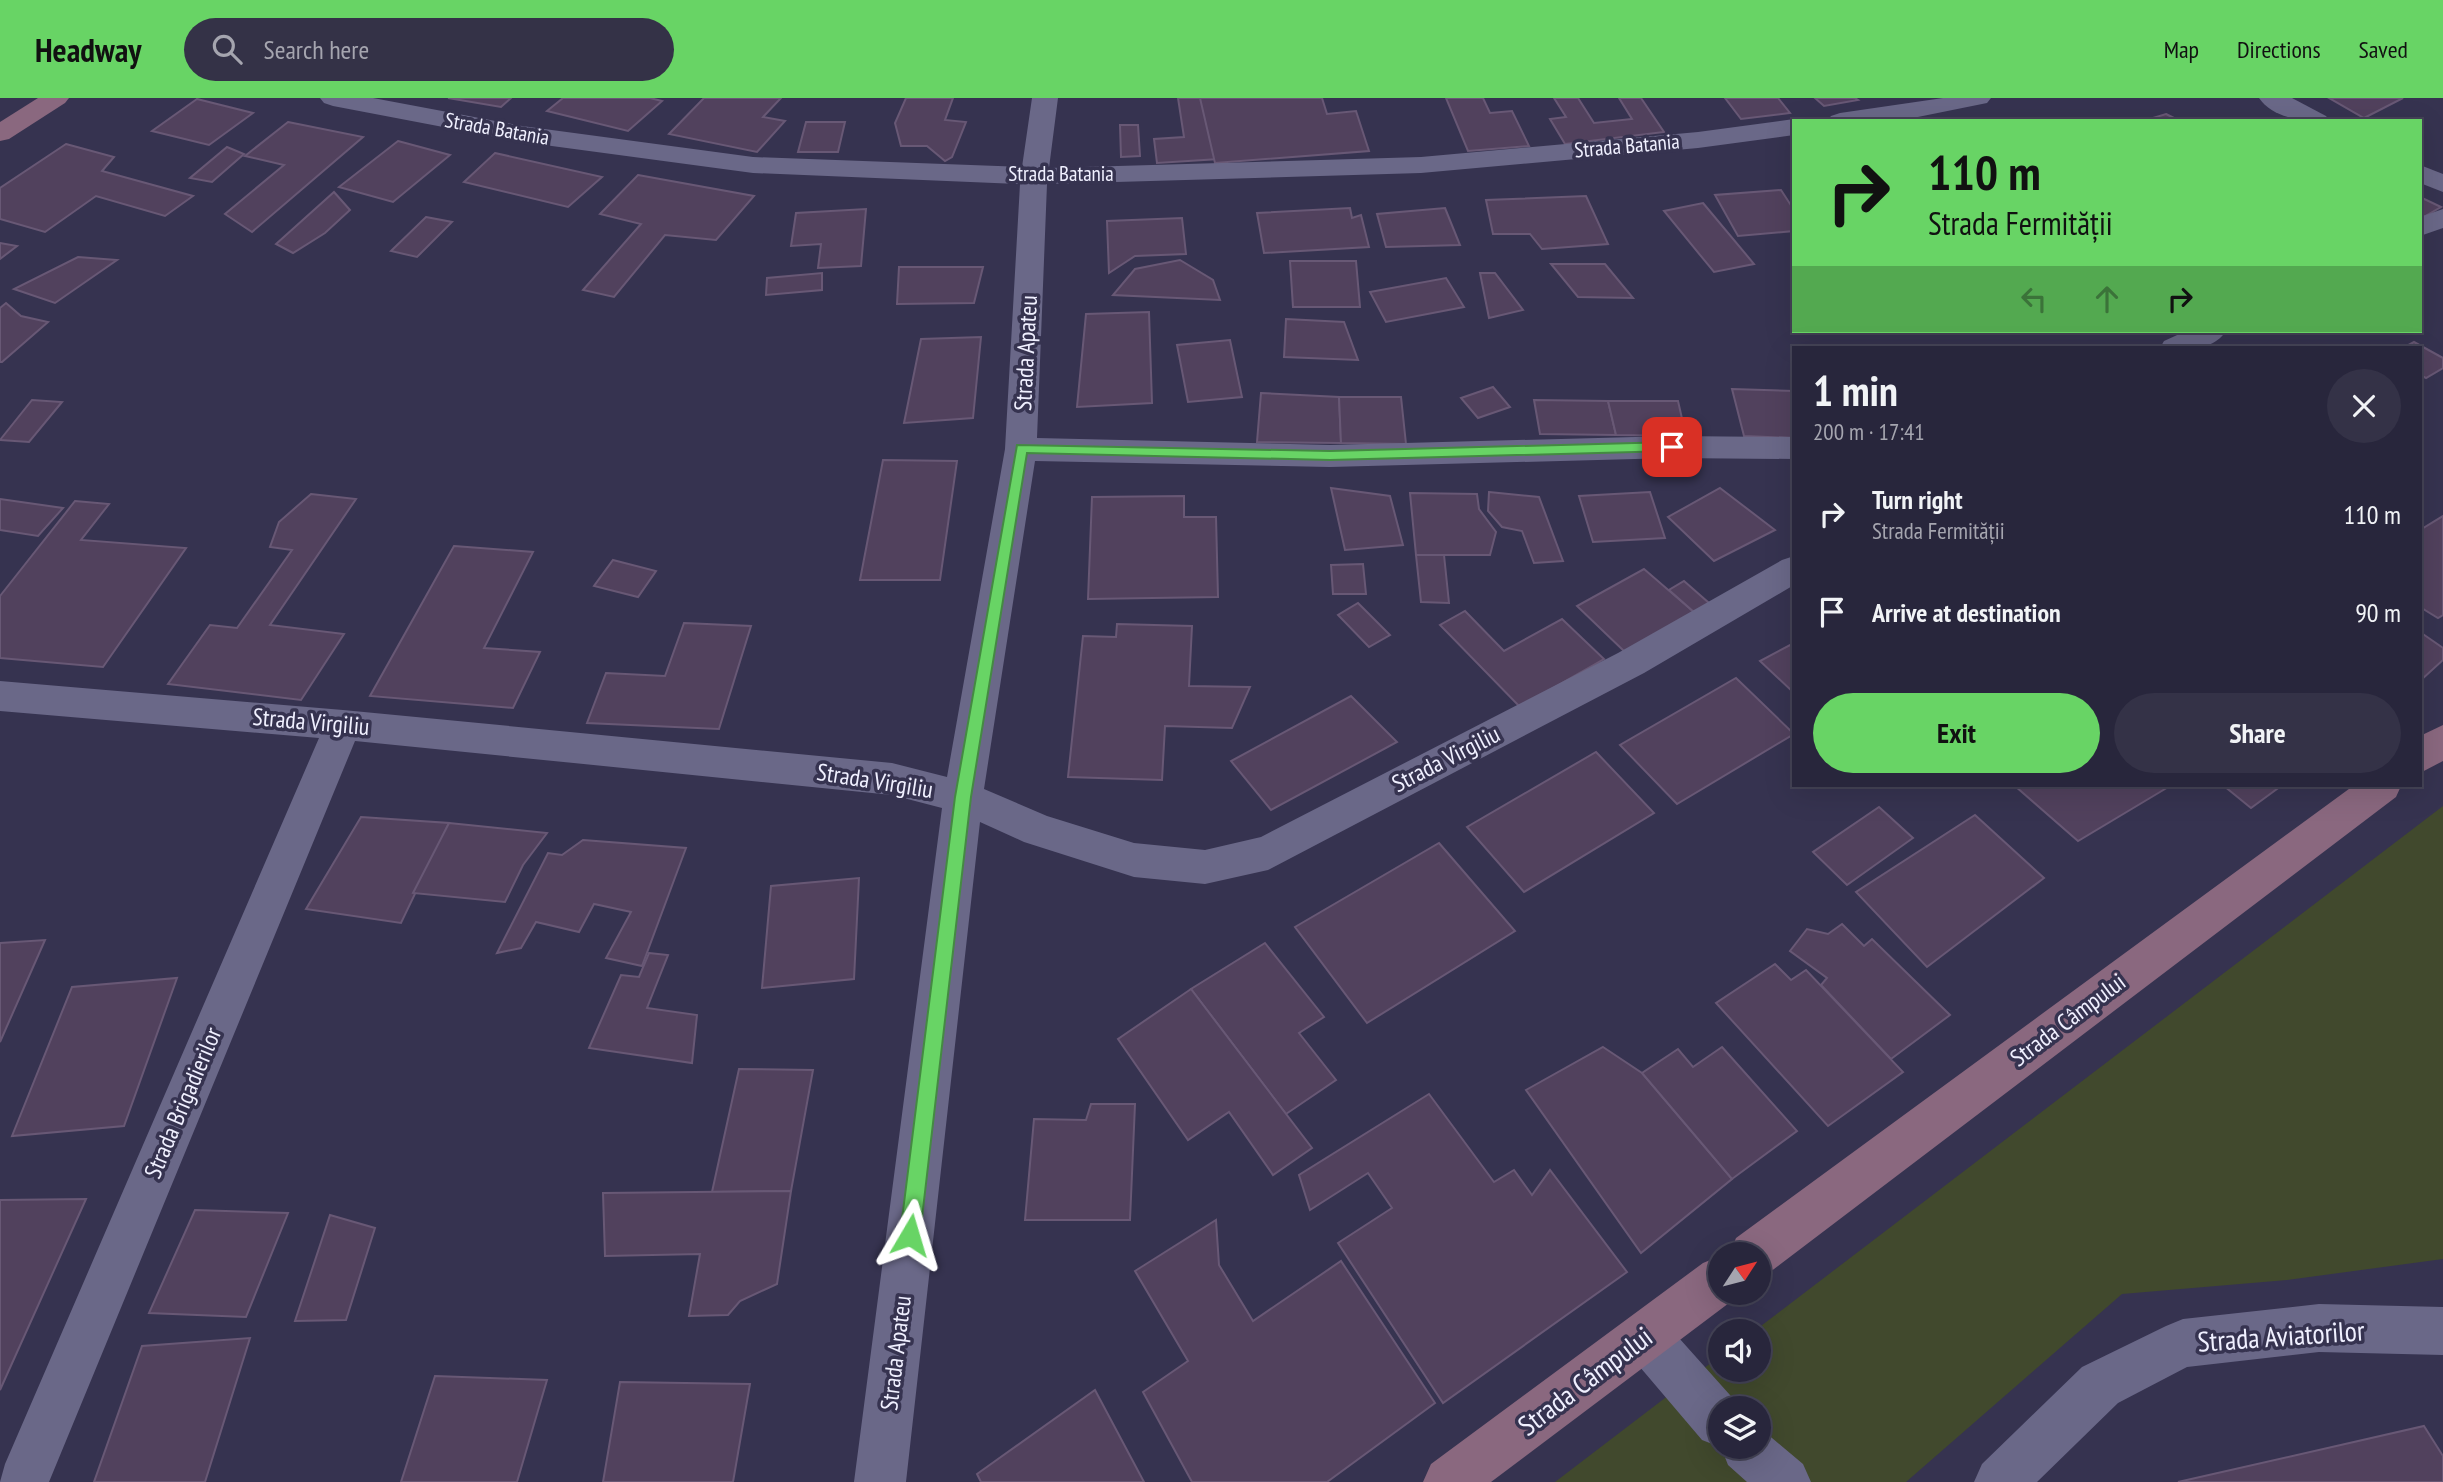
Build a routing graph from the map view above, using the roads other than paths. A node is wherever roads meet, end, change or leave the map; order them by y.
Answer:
1 (56, 98) edge
2 (333, 98) edge
3 (1045, 98) edge
4 (1978, 98) edge
5 (2272, 98) edge
6 (1855, 119) edge
7 (2313, 119) edge
8 (1792, 127) edge
9 (0, 133) edge
10 (2422, 174) edge
11 (1034, 176) junction
12 (2443, 184) edge
13 (2443, 217) edge
14 (2422, 227) edge
15 (2207, 333) edge
16 (2179, 346) edge
17 (1792, 448) edge
18 (1021, 449) junction
19 (1792, 570) edge
20 (0, 696) edge
21 (343, 725) junction
22 (2443, 740) edge
23 (2422, 756) edge
24 (2381, 787) edge
25 (963, 797) junction
26 (1771, 1242) edge
27 (1708, 1289) edge
28 (2443, 1331) edge
29 (1645, 1336) junction
30 (1708, 1408) edge
31 (1759, 1459) edge
32 (23, 1482) edge
33 (880, 1482) edge
34 (1449, 1482) edge
35 (1784, 1482) edge
36 (2000, 1482) edge

1 - 9 street
2 - 11 street, Strada Batania
3 - 11 street, Strada Apateu
4 - 6 street
5 - 7 street
8 - 11 street, Strada Batania
10 - 12 street
11 - 18 street, Strada Apateu
13 - 14 street
15 - 16 street
17 - 18 street
18 - 25 street, Strada Apateu
19 - 25 street, Strada Virgiliu
20 - 21 street, Strada Virgiliu
21 - 25 street, Strada Virgiliu
21 - 32 street, Strada Brigadierilor
22 - 23 street
24 - 26 street, Strada Câmpului
25 - 33 street, Strada Apateu
27 - 29 street, Strada Câmpului
28 - 36 street, Strada Aviatorilor
29 - 30 street
29 - 34 street, Strada Câmpului
31 - 35 street

